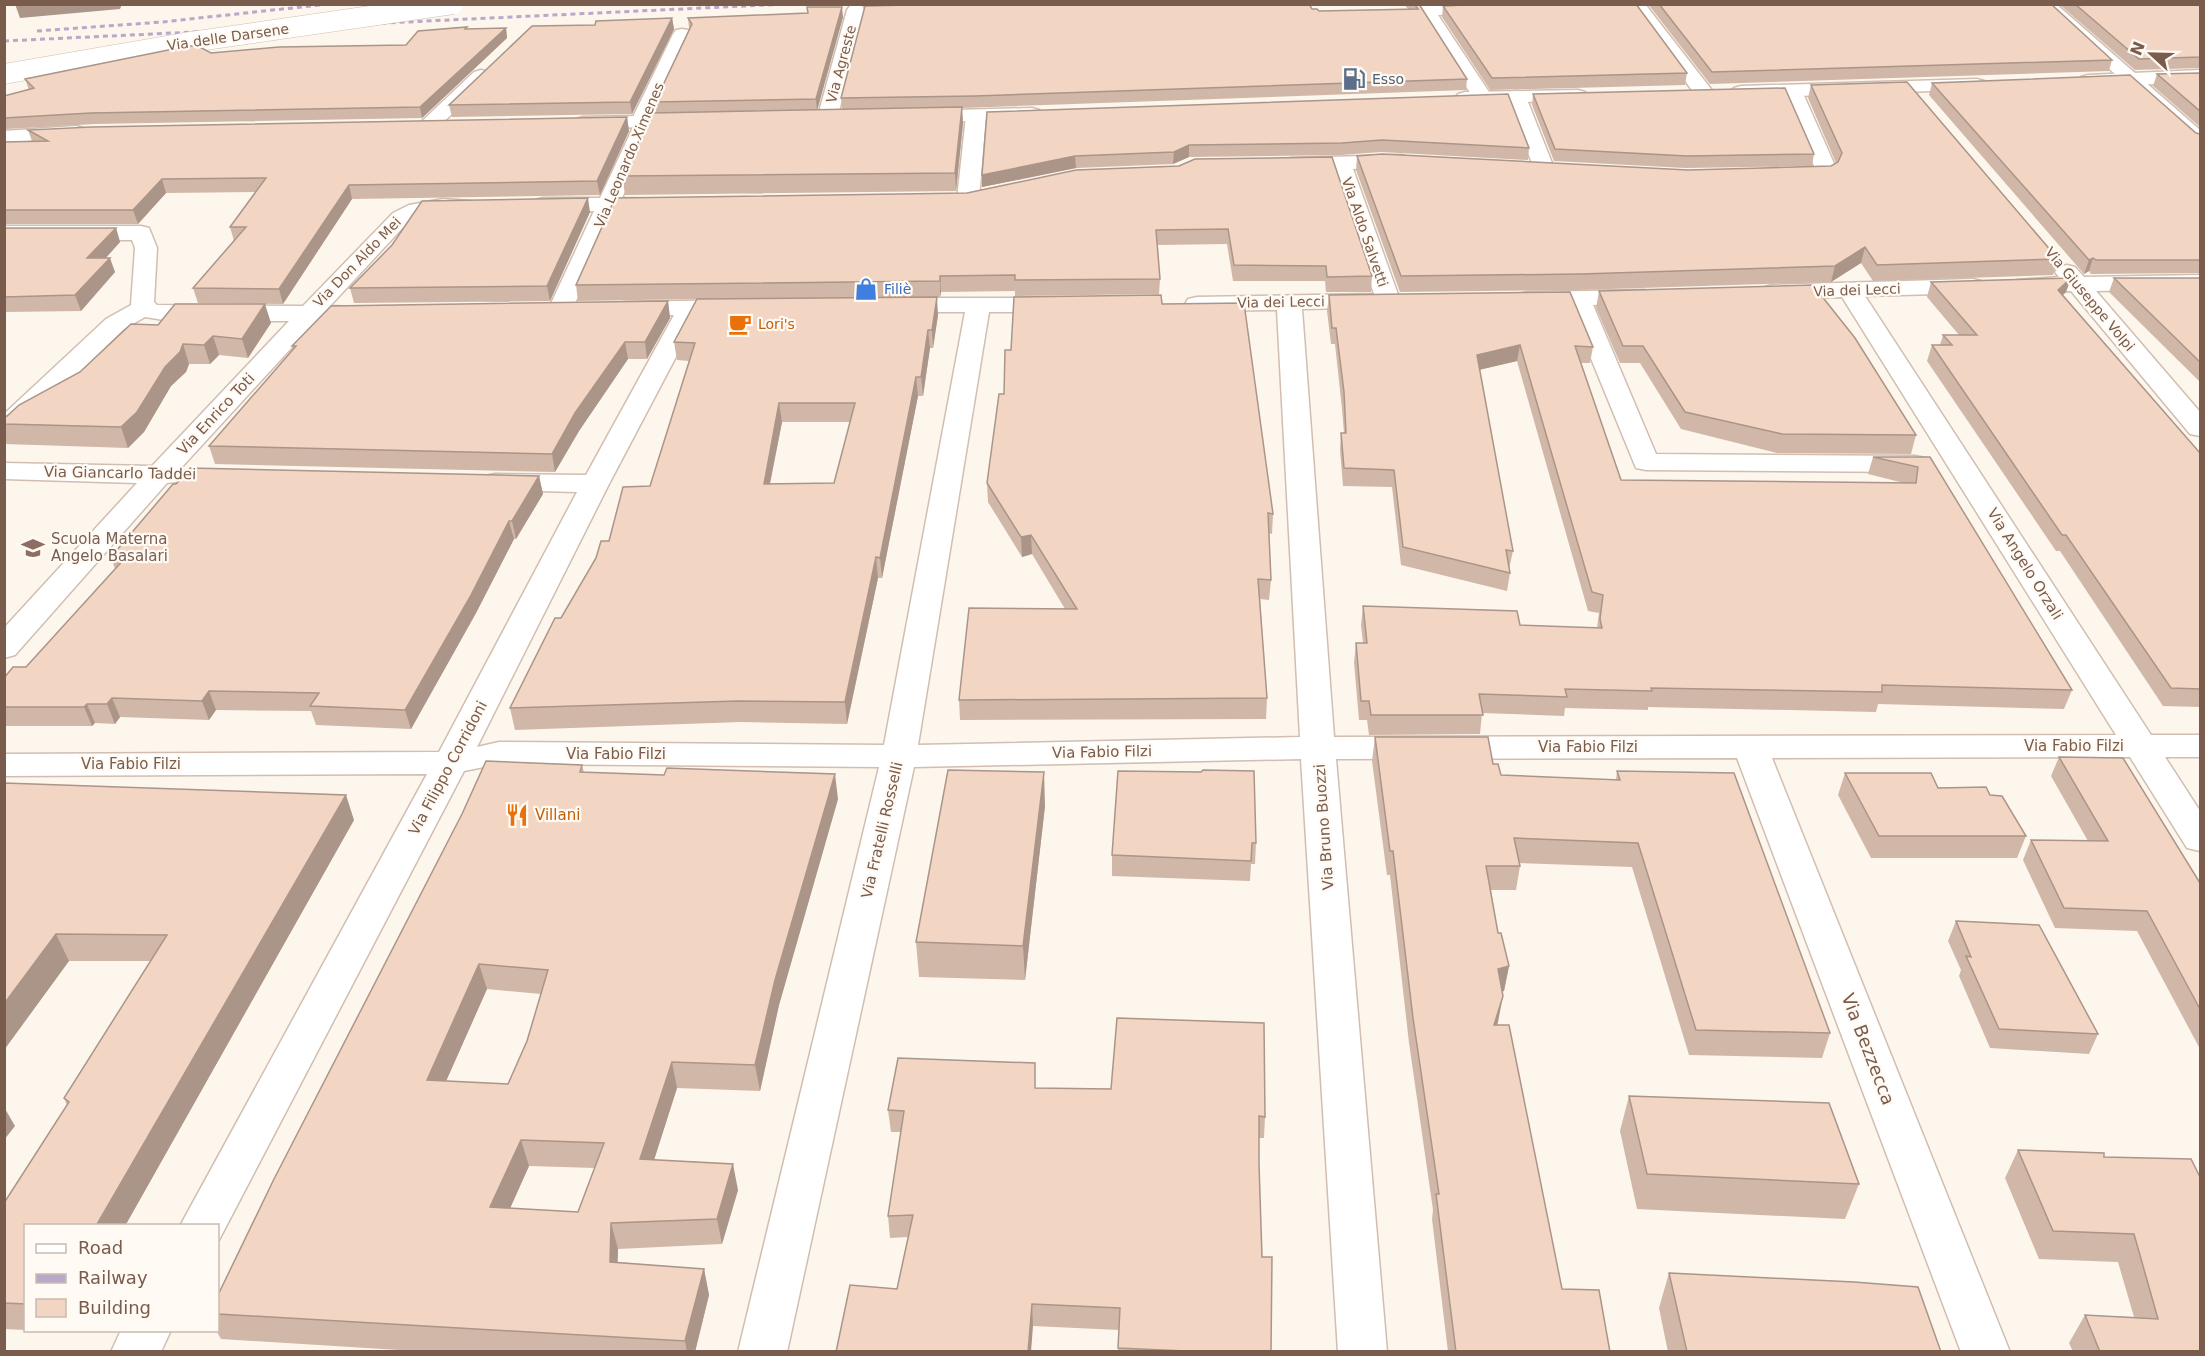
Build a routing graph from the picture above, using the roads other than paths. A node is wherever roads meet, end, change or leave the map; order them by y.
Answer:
1 (453, 4) edge
2 (1636, 4) edge
3 (2045, 4) edge
4 (1508, 8) edge
5 (856, 10) dead end
6 (682, 33) dead end
7 (491, 66) edge
8 (4, 74) edge
9 (2200, 76) edge
10 (2129, 79) junction
11 (2072, 81) edge
12 (1991, 84) edge
13 (1910, 88) junction
14 (1792, 91) junction
15 (1680, 93) edge
16 (1704, 93) junction
17 (1599, 95) edge
18 (1516, 97) junction
19 (1483, 98) junction
20 (1447, 99) edge
21 (1926, 106) edge
22 (1050, 113) edge
23 (976, 116) junction
24 (897, 117) edge
25 (804, 119) edge
26 (714, 120) edge
27 (646, 121) junction
28 (565, 123) edge
29 (462, 125) edge
30 (405, 126) edge
31 (428, 126) junction
32 (94, 132) edge
33 (4, 137) edge
34 (2200, 140) edge
35 (1416, 161) edge
36 (1341, 163) junction
37 (1270, 164) edge
38 (1521, 167) edge
39 (1544, 168) junction
40 (1568, 169) edge
41 (1763, 175) edge
42 (990, 195) edge
43 (968, 199) junction
44 (944, 200) edge
45 (681, 204) edge
46 (610, 205) junction
47 (484, 206) edge
48 (519, 206) edge
49 (4, 232) edge
50 (2056, 259) edge
51 (2200, 282) edge
52 (2077, 283) junction
53 (1849, 290) junction
54 (1755, 293) edge
55 (1661, 296) edge
56 (1507, 299) edge
57 (1578, 299) junction
58 (1400, 300) joint
59 (1289, 302) junction
60 (978, 304) junction
61 (1172, 304) edge
62 (1080, 305) edge
63 (870, 306) edge
64 (762, 307) edge
65 (144, 308) junction
66 (690, 308) junction
67 (388, 313) edge
68 (307, 314) junction
69 (2200, 428) edge
70 (4, 429) edge
71 (1962, 465) junction
72 (4, 471) edge
73 (160, 474) junction
74 (195, 475) edge
75 (466, 482) edge
76 (595, 484) junction
77 (4, 648) edge
78 (2140, 745) junction
79 (2200, 746) edge
80 (1750, 747) junction
81 (1318, 748) junction
82 (899, 756) junction
83 (451, 763) junction
84 (4, 765) edge
85 (2200, 839) edge
86 (204, 1224) edge
87 (146, 1332) edge
88 (135, 1352) edge
89 (762, 1352) edge
90 (1363, 1352) edge
91 (1986, 1352) edge

1 - 8 street, Via delle Darsene, bridge
2 - 16 street
3 - 10 street
4 - 19 street
5 - 25 street, Via Agreste
6 - 27 street, Via Leonardo Ximenes
7 - 31 street
9 - 10 street
10 - 11 street
10 - 34 street
12 - 13 street
13 - 14 street
13 - 21 street
14 - 16 street
14 - 41 street
15 - 16 street
17 - 18 street
18 - 19 street
18 - 39 street
19 - 20 street
22 - 23 street
23 - 24 street
23 - 43 street
26 - 27 street
27 - 28 street
27 - 46 street, Via Leonardo Ximenes
29 - 31 street
30 - 31 street
32 - 33 street
35 - 36 street
36 - 37 street
36 - 58 street, Via Aldo Salvetti
38 - 39 street
39 - 40 street
42 - 43 street
43 - 44 street
45 - 46 street
46 - 48 street
46 - 66 street, Via Leonardo Ximenes
47 - 68 street, Via Don Aldo Mei
49 - 65 street
50 - 52 street, Via Giuseppe Volpi
51 - 52 street, Via dei Lecci
52 - 53 street, Via dei Lecci
52 - 69 street, Via Giuseppe Volpi
53 - 54 street, Via dei Lecci
53 - 71 street, Via Angelo Orzali
55 - 57 street
56 - 57 street
57 - 71 street
58 - 59 street, Via dei Lecci
59 - 61 street, Via dei Lecci
59 - 81 street, Via Bruno Buozzi
60 - 62 street
60 - 63 street
60 - 82 street, Via Fratelli Rosselli
64 - 66 street
65 - 68 street
65 - 70 street
66 - 76 street, Via Filippo Corridoni
67 - 68 street
68 - 73 street, Via Enrico Toti
71 - 78 street, Via Angelo Orzali
72 - 73 street, Via Giancarlo Taddei
73 - 74 street, Via Giancarlo Taddei
73 - 77 street, Via Enrico Toti
75 - 76 street
76 - 83 street, Via Filippo Corridoni
78 - 79 street, Via Fabio Filzi
78 - 80 street, Via Fabio Filzi
78 - 85 street, Via Angelo Orzali
80 - 81 street, Via Fabio Filzi
80 - 91 street, Via Bezzecca
81 - 82 street, Via Fabio Filzi
81 - 90 street, Via Bruno Buozzi
82 - 83 street, Via Fabio Filzi
82 - 89 street, Via Fratelli Rosselli
83 - 84 street, Via Fabio Filzi
83 - 86 street, Via Filippo Corridoni
87 - 88 street

